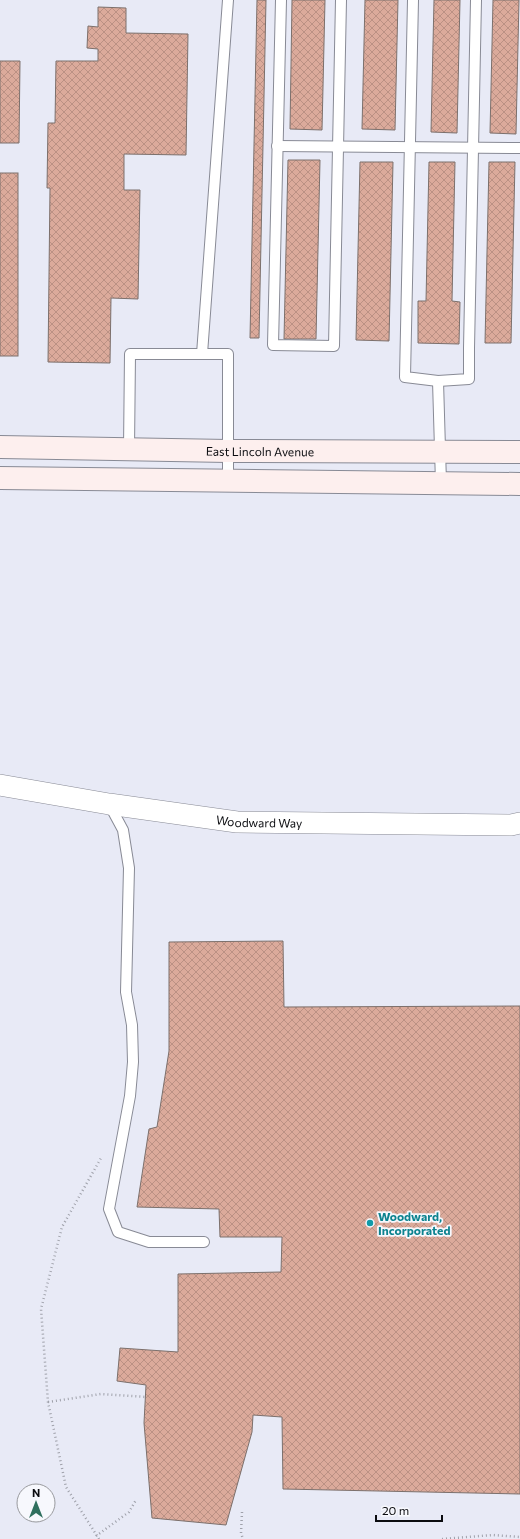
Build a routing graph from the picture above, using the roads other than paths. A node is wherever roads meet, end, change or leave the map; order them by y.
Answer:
1 (228, 0) edge
2 (281, 0) edge
3 (342, 0) edge
4 (413, 0) edge
5 (476, 0) edge
6 (278, 146) junction
7 (338, 146) junction
8 (409, 147) junction
9 (473, 147) junction
10 (520, 148) edge
11 (202, 354) junction
12 (438, 381) junction
13 (0, 447) edge
14 (129, 449) junction
15 (228, 451) junction
16 (440, 452) junction
17 (520, 452) edge
18 (0, 478) edge
19 (228, 480) junction
20 (441, 483) junction
21 (520, 484) edge
22 (0, 785) edge
23 (109, 804) junction
24 (520, 822) edge
25 (204, 1242) dead end

1 - 11 lane
2 - 6 lane
3 - 7 lane
4 - 8 lane
5 - 9 lane
6 - 7 lane
6 - 7 lane
7 - 8 lane
8 - 9 lane
8 - 12 lane
9 - 10 lane
9 - 12 lane
11 - 14 lane
11 - 15 lane
12 - 16 lane
13 - 14 street, East Lincoln Avenue
14 - 15 street, East Lincoln Avenue
15 - 16 street, East Lincoln Avenue
15 - 19 lane
16 - 17 street, East Lincoln Avenue
16 - 20 lane
18 - 19 street
19 - 20 street
20 - 21 street
22 - 23 street, Woodward Way
23 - 24 street, Woodward Way
23 - 25 lane

